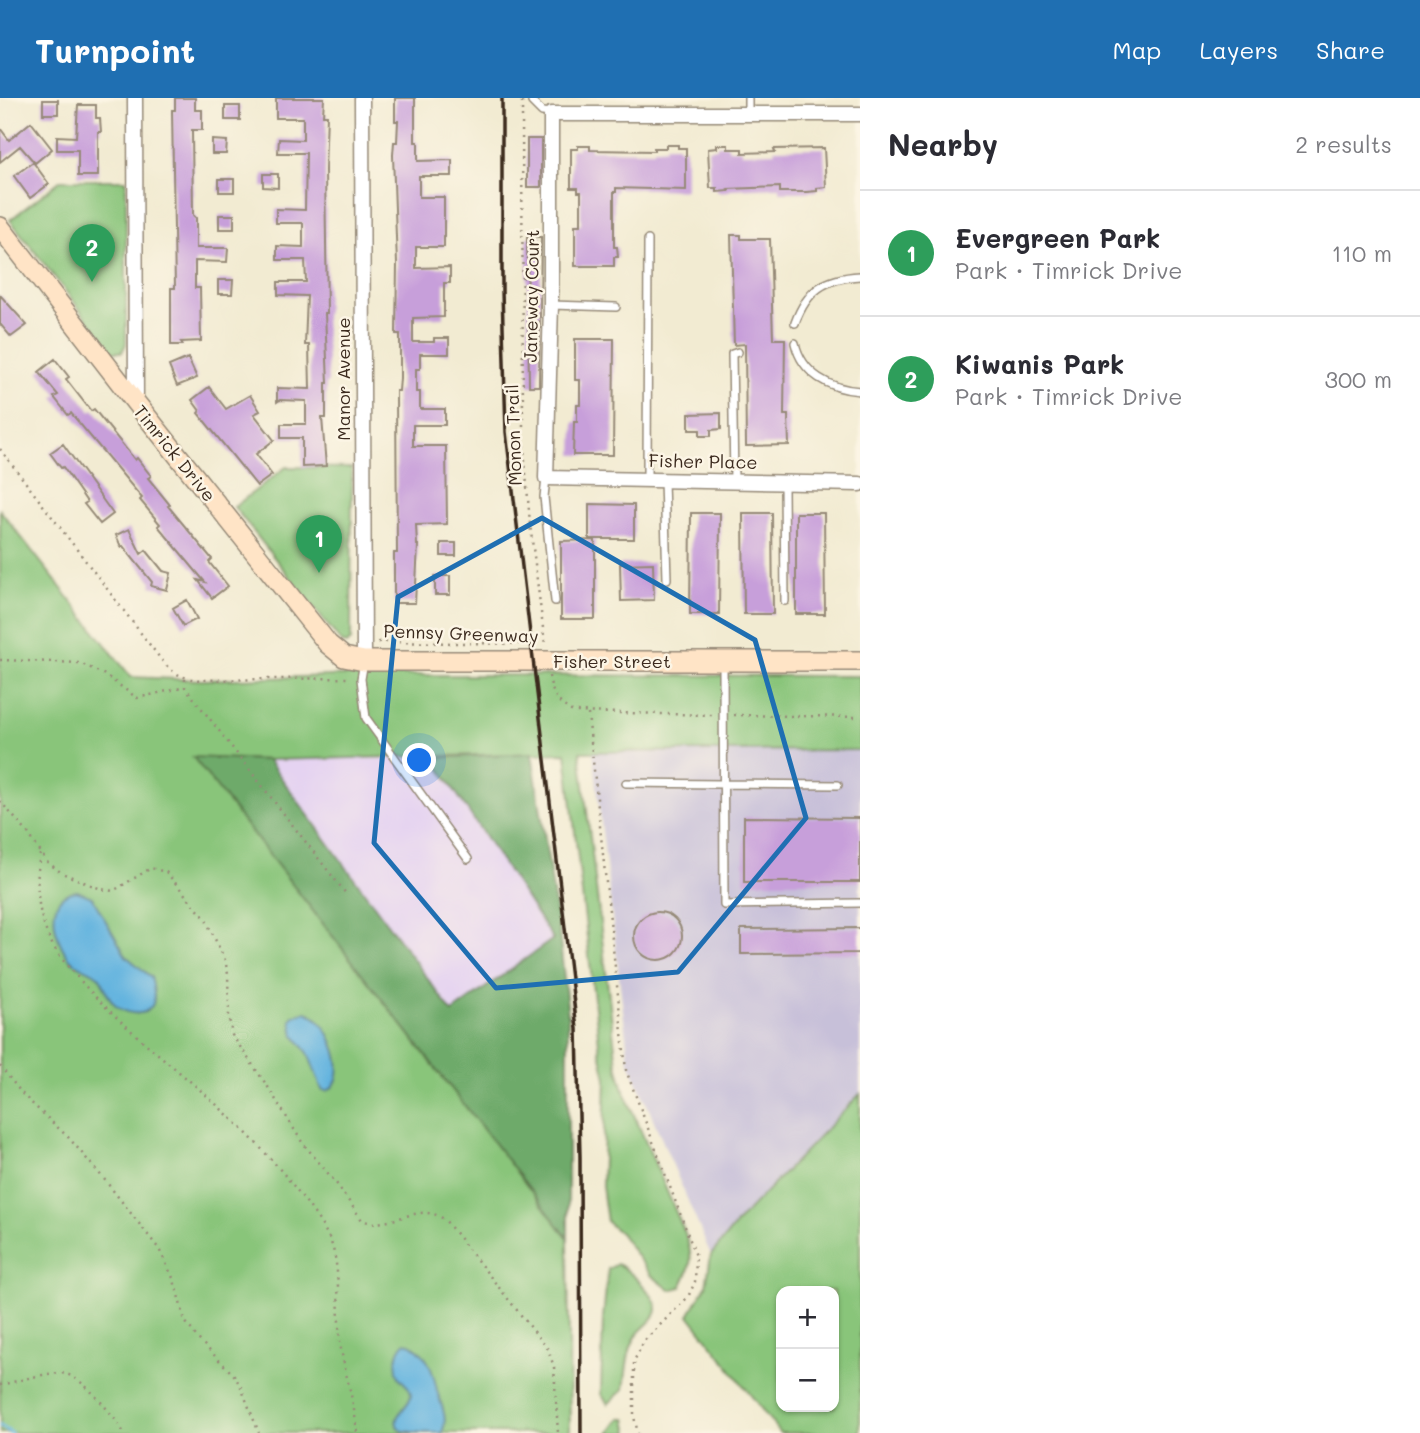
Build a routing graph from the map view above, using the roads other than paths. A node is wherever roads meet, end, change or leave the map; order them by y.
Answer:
1 (135, 98) edge
2 (362, 98) edge
3 (532, 98) edge
4 (748, 98) edge
5 (748, 113) junction
6 (551, 114) junction
7 (860, 114) edge
8 (0, 227) edge
9 (648, 240) dead end
10 (860, 276) edge
11 (551, 305) junction
12 (616, 307) dead end
13 (795, 323) dead end
14 (795, 343) dead end
15 (738, 352) dead end
16 (860, 391) edge
17 (136, 403) junction
18 (546, 478) junction
19 (647, 480) junction
20 (664, 480) junction
21 (734, 481) junction
22 (784, 482) junction
23 (860, 484) edge
24 (667, 579) dead end
25 (555, 601) dead end
26 (785, 601) dead end
27 (370, 654) junction
28 (723, 661) junction
29 (860, 661) edge
30 (626, 783) dead end
31 (724, 783) junction
32 (838, 785) dead end
33 (468, 859) dead end
34 (860, 903) edge

1 - 17 street
2 - 27 street, Manor Avenue
3 - 6 lane
4 - 5 lane
5 - 6 street
5 - 7 street
6 - 11 street, Janeway Court
8 - 17 street, Timrick Drive
9 - 19 lane
10 - 13 lane
11 - 12 lane
11 - 18 street, Janeway Court
14 - 16 lane
15 - 21 lane
17 - 27 street, Timrick Drive
18 - 19 street, Fisher Place
18 - 25 lane
19 - 20 street, Fisher Place
20 - 21 street, Fisher Place
20 - 24 lane
21 - 22 street, Fisher Place
22 - 23 street, Fisher Place
22 - 26 lane
27 - 28 street, Fisher Street
27 - 33 lane
28 - 29 street, Fisher Street
28 - 31 lane
30 - 31 lane
31 - 32 lane
31 - 34 lane

